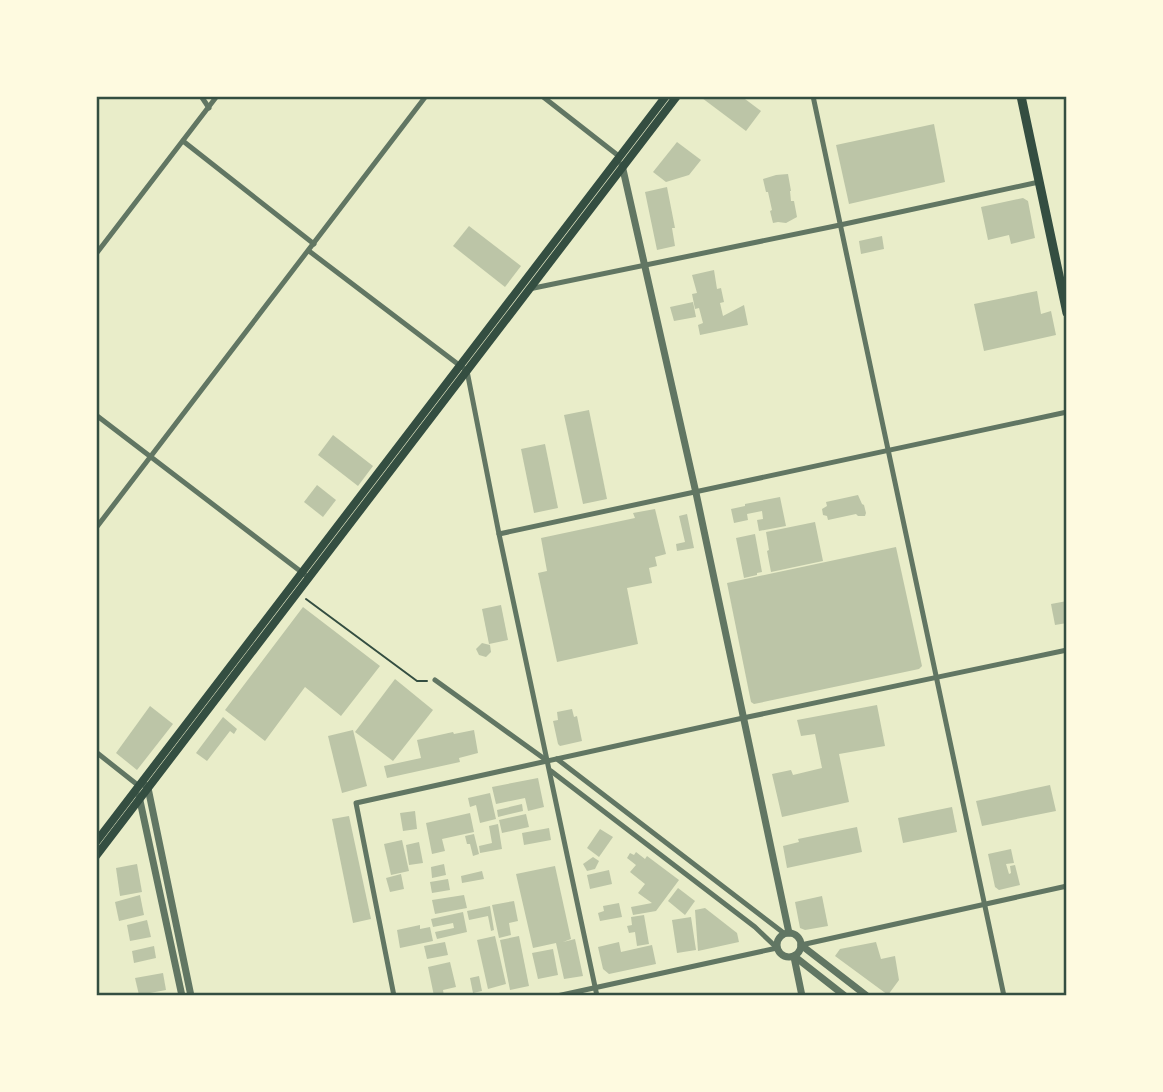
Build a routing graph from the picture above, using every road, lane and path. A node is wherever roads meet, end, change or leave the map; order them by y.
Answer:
1 (201, 96) edge
2 (218, 96) edge
3 (426, 96) edge
4 (542, 96) edge
5 (666, 96) edge
6 (677, 96) edge
7 (813, 96) edge
8 (1021, 96) edge
9 (209, 108) junction
10 (183, 141) junction
11 (620, 157) junction
12 (623, 167) junction
13 (1039, 182) junction
14 (840, 225) junction
15 (314, 244) junction
16 (309, 251) junction
17 (96, 254) edge
18 (645, 266) junction
19 (526, 287) junction
20 (1067, 313) edge
21 (464, 368) junction
22 (1067, 412) edge
23 (96, 415) edge
24 (888, 451) junction
25 (150, 457) junction
26 (695, 493) junction
27 (96, 528) edge
28 (499, 534) junction
29 (305, 575) junction
30 (297, 592) junction
31 (1067, 650) edge
32 (232, 671) junction
33 (937, 677) junction
34 (435, 681) joint
35 (743, 718) junction
36 (96, 752) edge
37 (557, 759) junction
38 (548, 761) junction
39 (550, 770) junction
40 (141, 786) junction
41 (139, 799) junction
42 (96, 842) edge
43 (96, 856) edge
44 (687, 859) junction
45 (679, 868) junction
46 (1067, 886) edge
47 (985, 905) junction
48 (787, 934) junction
49 (801, 945) junction
50 (777, 948) junction
51 (794, 956) junction
52 (596, 988) junction
53 (182, 996) edge
54 (191, 996) edge
55 (394, 996) edge
56 (557, 996) edge
57 (597, 996) edge
58 (802, 996) edge
59 (845, 996) edge
60 (867, 996) edge
61 (1004, 996) edge

1 - 9 street
2 - 9 street
3 - 15 street
4 - 11 street
5 - 11 main road
6 - 12 main road
7 - 14 street
8 - 13 main road
9 - 10 street
10 - 15 street
10 - 17 street
11 - 12 street
11 - 19 main road
12 - 18 street
12 - 19 main road
13 - 14 street
13 - 20 main road
14 - 18 street
14 - 24 street
15 - 16 street
16 - 21 street
16 - 25 street
18 - 19 street
18 - 26 street
19 - 21 main road
21 - 28 street
21 - 29 main road
22 - 24 street
23 - 25 street
24 - 26 street
24 - 33 street
25 - 27 street
25 - 29 street
26 - 28 street
26 - 35 street
28 - 38 street
29 - 30 main road
29 - 32 main road
30 - 32 main road
30 - 34 path
31 - 33 street
32 - 40 main road
33 - 35 street
33 - 47 street
34 - 38 street
35 - 37 street
35 - 48 street
36 - 40 street
37 - 38 street
37 - 44 street
38 - 39 street
38 - 55 street
39 - 45 street
39 - 52 street
40 - 41 main road
40 - 42 main road
40 - 54 street
41 - 43 main road
41 - 53 street
44 - 45 street
44 - 48 street
45 - 50 street
46 - 47 street
47 - 49 street
47 - 61 street
48 - 49 street
48 - 50 street
49 - 51 street
49 - 60 street
50 - 51 street
50 - 52 street
51 - 58 street
51 - 59 street
52 - 56 street
52 - 57 street

